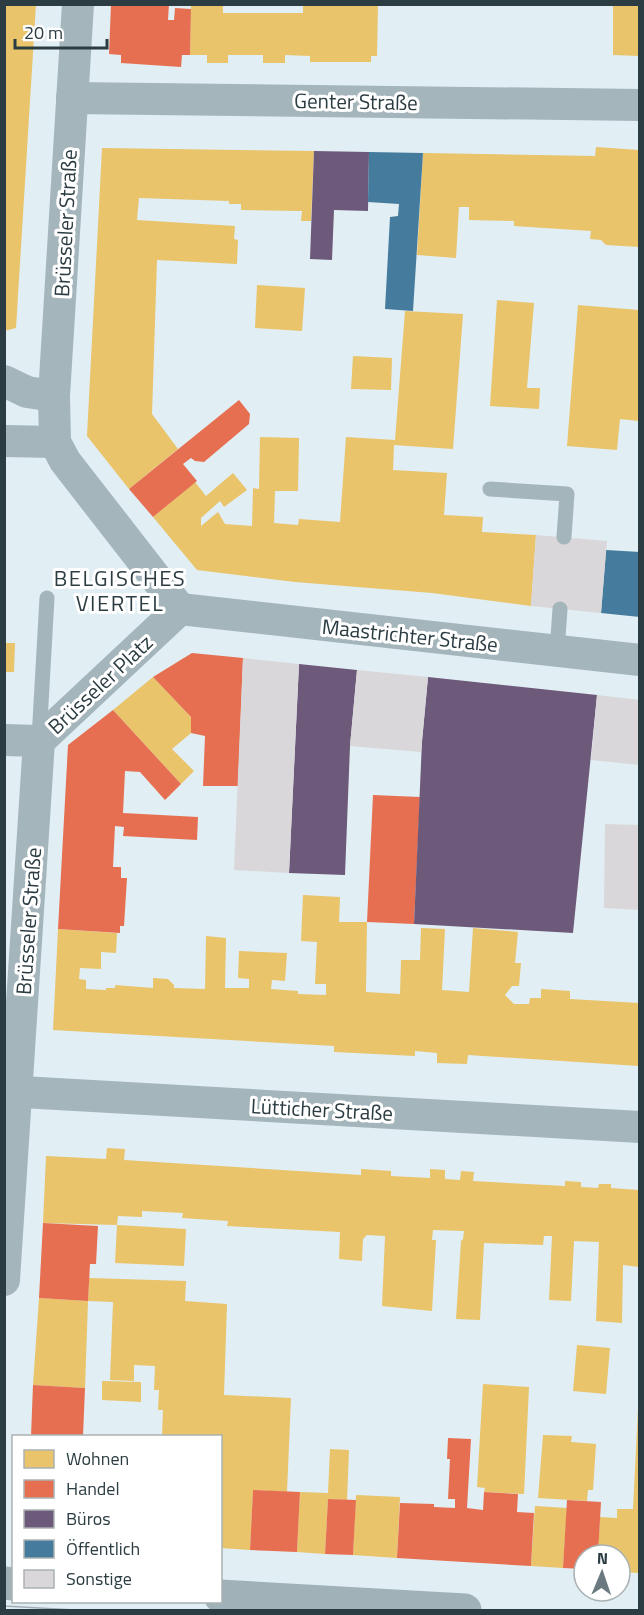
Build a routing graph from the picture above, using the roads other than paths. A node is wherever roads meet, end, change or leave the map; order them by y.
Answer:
1 (78, 4) edge
2 (72, 98) junction
3 (639, 105) edge
4 (4, 381) edge
5 (54, 396) junction
6 (4, 441) edge
7 (55, 442) junction
8 (490, 489) dead end
9 (564, 537) dead end
10 (46, 598) dead end
11 (180, 609) junction
12 (560, 609) dead end
13 (557, 651) junction
14 (639, 660) edge
15 (4, 740) edge
16 (39, 741) junction
17 (11, 1091) edge
18 (639, 1127) edge
19 (4, 1280) edge
20 (222, 1596) edge
21 (465, 1611) edge

1 - 2 street, Brüsseler Straße
2 - 3 street, Genter Straße
2 - 5 street, Brüsseler Straße
4 - 5 street
5 - 7 street, Brüsseler Straße
6 - 7 street
7 - 11 street
8 - 9 lane
10 - 16 lane
11 - 13 street, Maastrichter Straße
11 - 16 street, Brüsseler Platz
12 - 13 lane
13 - 14 street, Maastrichter Straße
15 - 16 street, Brüsseler Platz
16 - 17 street, Brüsseler Straße
17 - 18 street, Lütticher Straße
17 - 19 street, Brüsseler Straße
20 - 21 main road

